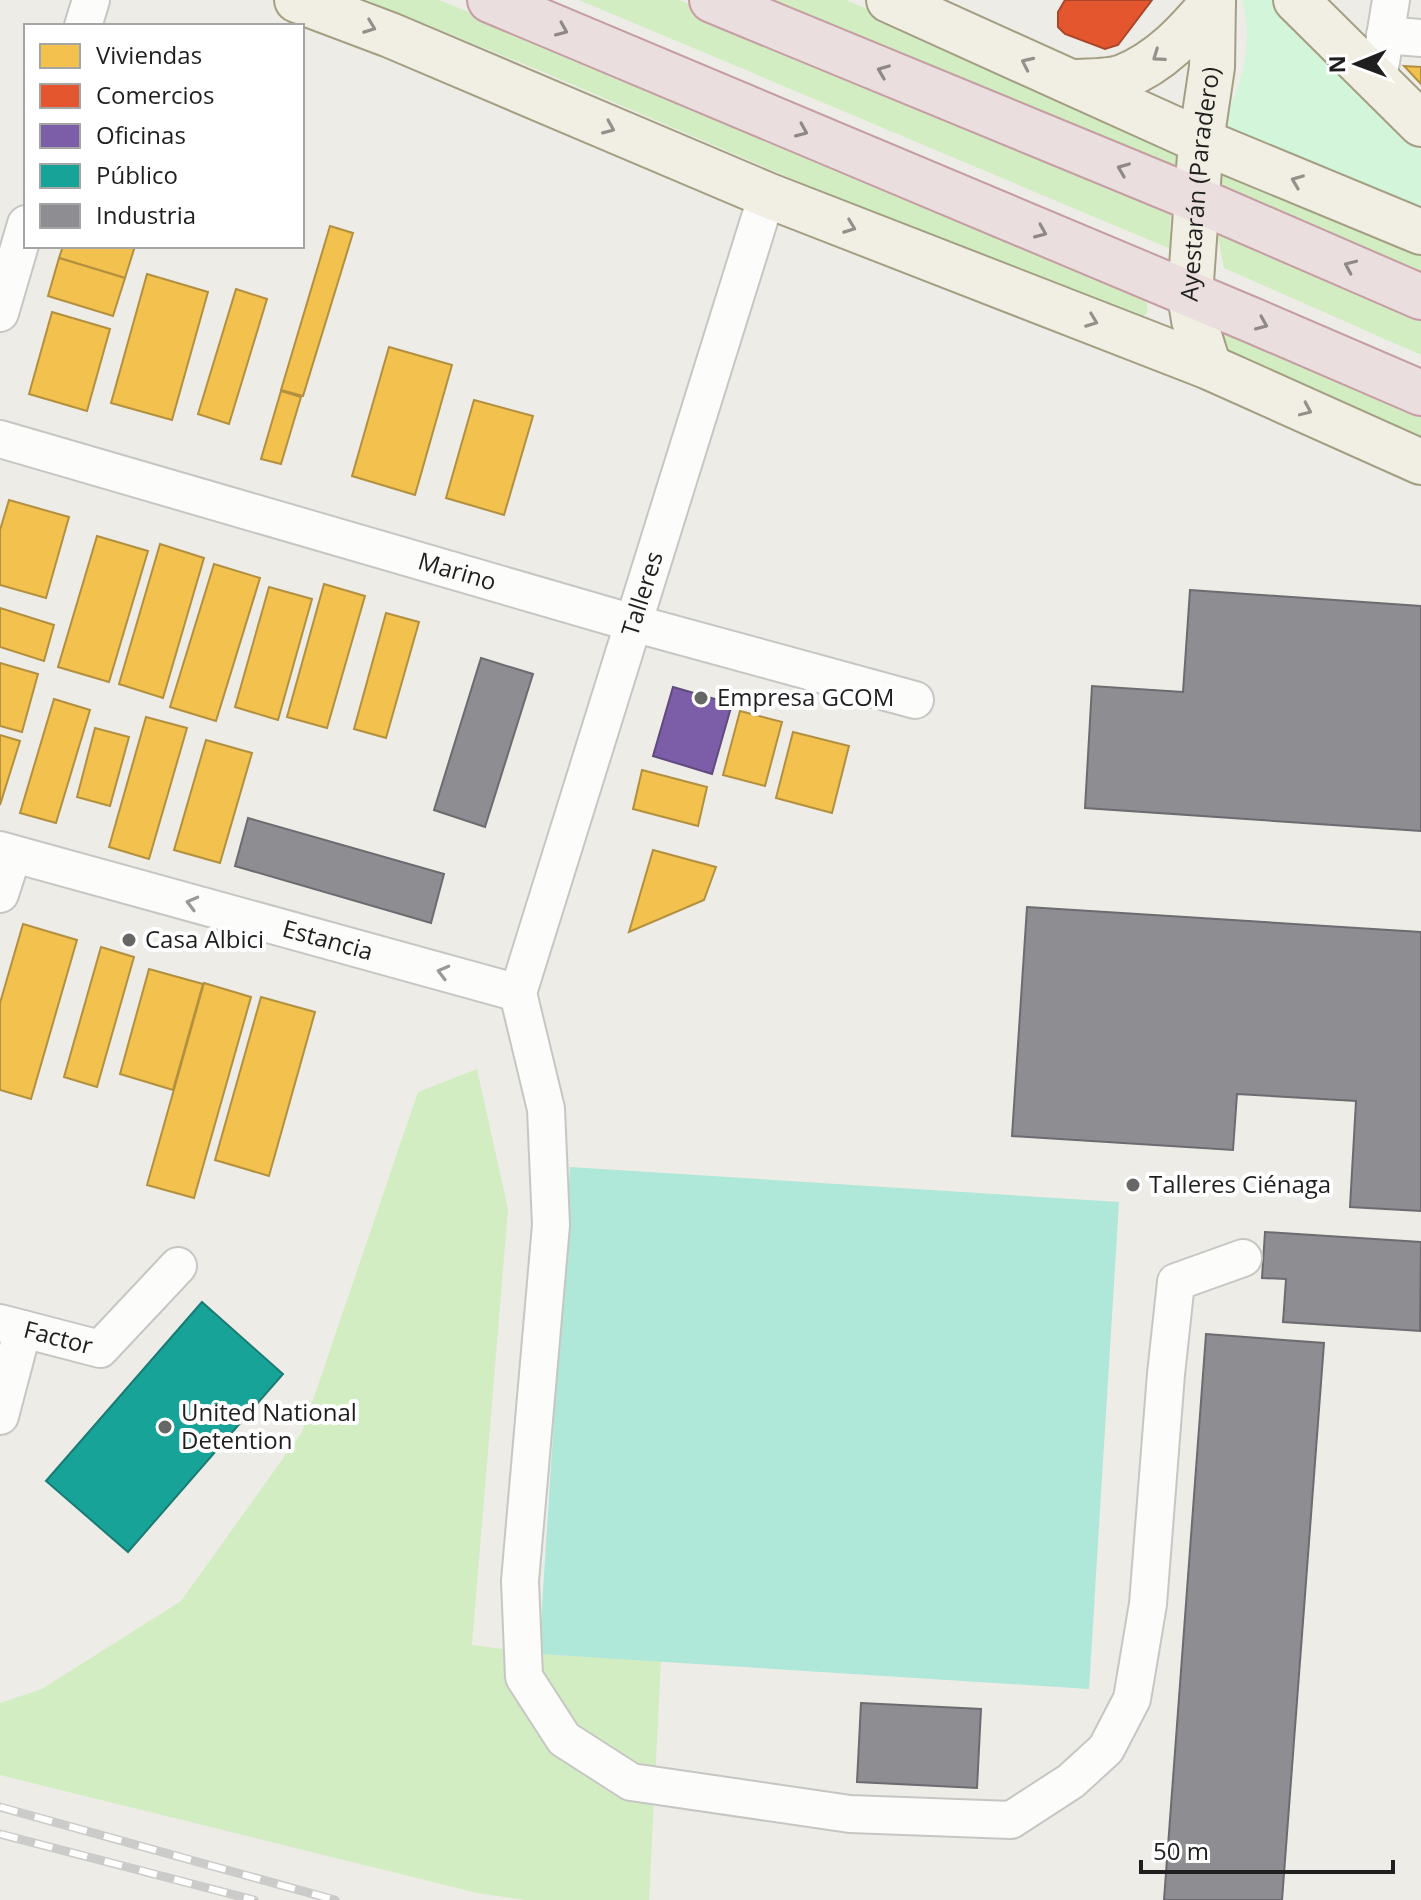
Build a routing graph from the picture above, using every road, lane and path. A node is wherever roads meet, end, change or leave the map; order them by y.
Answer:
1 (91, 0) edge
2 (297, 0) edge
3 (490, 0) edge
4 (712, 0) edge
5 (889, 0) edge
6 (1296, 0) edge
7 (1391, 0) edge
8 (1213, 1) edge
9 (84, 24) edge
10 (1385, 35) junction
11 (1421, 38) edge
12 (1378, 80) junction
13 (1074, 82) junction
14 (1421, 124) edge
15 (1201, 141) junction
16 (767, 195) junction
17 (1195, 199) junction
18 (24, 231) edge
19 (1421, 232) edge
20 (1190, 295) junction
21 (1421, 297) edge
22 (0, 313) edge
23 (1209, 367) junction
24 (1421, 393) edge
25 (0, 439) edge
26 (1421, 462) edge
27 (633, 623) junction
28 (915, 700) dead end
29 (6, 852) edge
30 (0, 894) edge
31 (518, 993) junction
32 (1243, 1258) dead end
33 (178, 1266) dead end
34 (11, 1326) edge
35 (0, 1416) edge

1 - 9 street
2 -> 16 main road
3 -> 20 highway
17 -> 4 highway
13 -> 5 main road
6 - 12 main road
7 - 10 street
8 -> 13 main road
8 - 15 main road, Ayestarán (Paradero)
10 - 11 street
10 - 12 street
12 - 14 main road
13 - 15 main road
15 - 17 main road, Ayestarán (Paradero)
19 -> 15 main road
16 -> 23 main road
16 - 27 street, Talleres
17 - 20 main road, Ayestarán (Paradero)
21 -> 17 highway
18 - 22 street
20 - 23 main road, Ayestarán (Paradero)
20 -> 24 highway
23 -> 26 main road
25 - 27 street, Marino
27 - 28 street, Marino
27 - 31 street, Talleres
29 - 30 street
31 -> 29 street, Estancia
31 - 32 street
33 - 34 street, Factor
34 - 35 street

